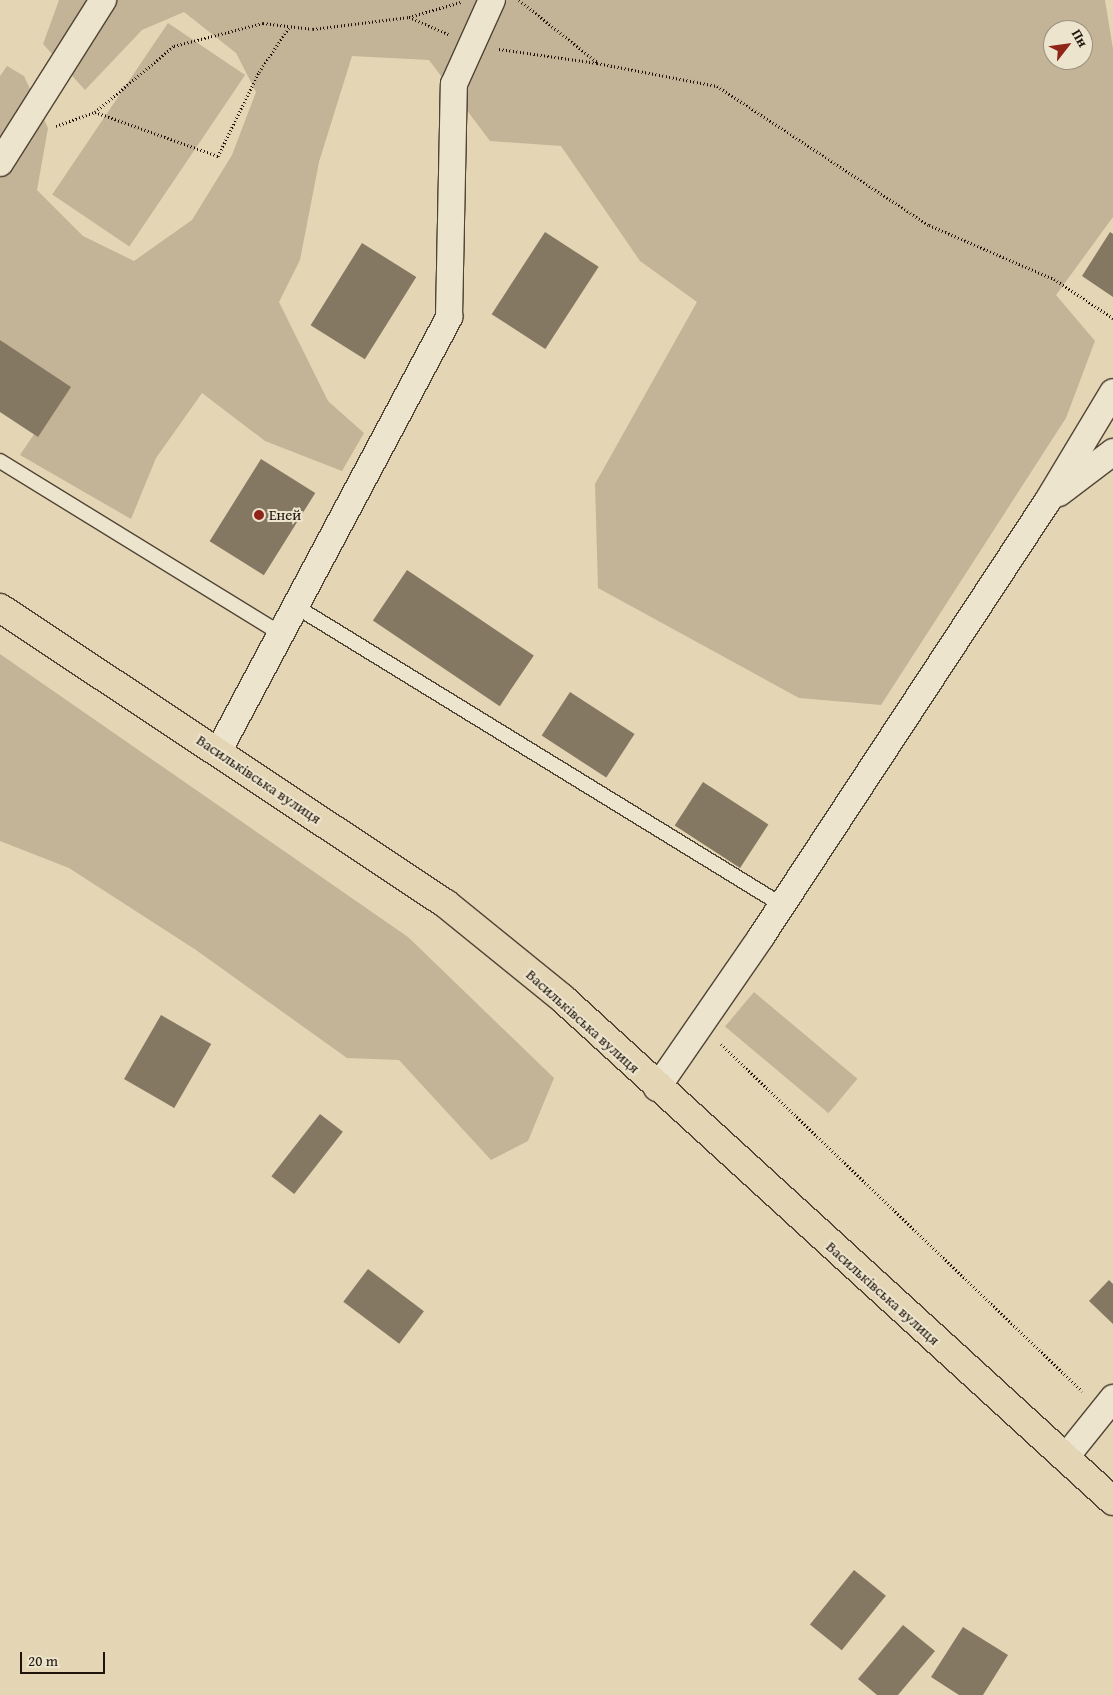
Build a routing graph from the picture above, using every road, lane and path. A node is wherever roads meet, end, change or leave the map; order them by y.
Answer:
1 (103, 0) edge
2 (469, 0) edge
3 (492, 0) edge
4 (519, 0) edge
5 (409, 16) junction
6 (290, 26) junction
7 (472, 45) junction
8 (597, 63) junction
9 (95, 112) junction
10 (7, 153) edge
11 (1113, 318) edge
12 (1113, 392) edge
13 (1113, 452) edge
14 (0, 461) edge
15 (1047, 502) junction
16 (295, 606) junction
17 (0, 608) edge
18 (281, 634) junction
19 (218, 752) junction
20 (782, 905) junction
21 (700, 1025) junction
22 (657, 1088) junction
23 (1108, 1404) edge
24 (1065, 1458) junction
25 (1113, 1501) edge

1 - 10 street
2 - 5 path
3 - 7 street
4 - 8 path
5 - 6 path
5 - 7 path
6 - 9 path
6 - 9 path
7 - 8 path
7 - 16 street
8 - 11 path
9 - 10 path
12 - 15 street
13 - 15 street
14 - 18 lane
15 - 20 street
16 - 18 street
16 - 20 lane
17 - 19 main road, Васильківська вулиця
18 - 19 street
19 - 22 main road, Васильківська вулиця
20 - 21 street
21 - 22 street
21 - 23 path
22 - 24 main road, Васильківська вулиця
23 - 24 street
24 - 25 main road, Васильківська вулиця

